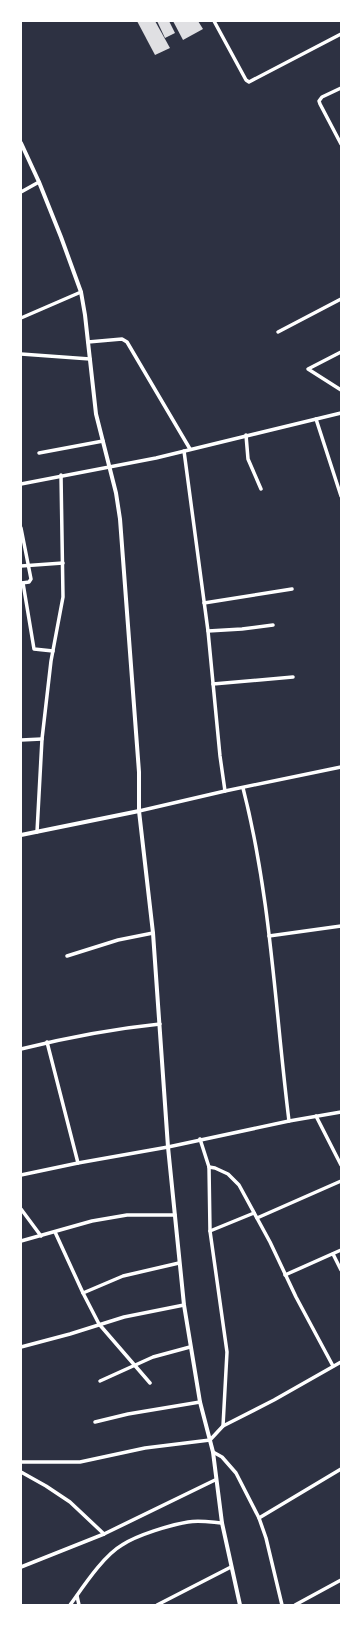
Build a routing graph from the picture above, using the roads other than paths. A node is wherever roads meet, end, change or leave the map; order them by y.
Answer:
1 (214, 21) edge
2 (341, 34) edge
3 (341, 88) edge
4 (21, 143) edge
5 (341, 144) edge
6 (39, 182) junction
7 (21, 192) edge
8 (81, 292) junction
9 (341, 299) edge
10 (21, 318) edge
11 (278, 332) dead end
12 (88, 342) junction
13 (341, 352) edge
14 (21, 354) edge
15 (90, 359) junction
16 (341, 390) edge
17 (341, 413) edge
18 (316, 419) junction
19 (246, 435) junction
20 (103, 442) junction
21 (190, 449) junction
22 (184, 450) junction
23 (39, 453) dead end
24 (109, 466) junction
25 (61, 475) junction
26 (21, 484) edge
27 (261, 488) dead end
28 (341, 496) edge
29 (21, 528) edge
30 (63, 564) junction
31 (28, 565) junction
32 (21, 566) edge
33 (22, 583) edge
34 (292, 589) dead end
35 (204, 603) junction
36 (273, 625) dead end
37 (208, 631) junction
38 (53, 651) junction
39 (292, 677) dead end
40 (213, 684) junction
41 (21, 740) edge
42 (42, 740) junction
43 (341, 767) edge
44 (243, 788) junction
45 (225, 791) junction
46 (139, 811) junction
47 (37, 832) junction
48 (21, 835) edge
49 (341, 926) edge
50 (153, 933) junction
51 (269, 936) junction
52 (67, 956) dead end
53 (160, 1024) junction
54 (47, 1042) junction
55 (21, 1048) edge
56 (341, 1112) edge
57 (316, 1116) junction
58 (289, 1120) junction
59 (200, 1139) junction
60 (168, 1147) junction
61 (78, 1163) junction
62 (341, 1165) edge
63 (209, 1168) junction
64 (21, 1176) edge
65 (341, 1182) edge
66 (21, 1209) edge
67 (254, 1213) junction
68 (175, 1215) junction
69 (257, 1218) junction
70 (210, 1231) junction
71 (55, 1232) junction
72 (41, 1236) junction
73 (21, 1241) edge
74 (341, 1250) edge
75 (333, 1254) junction
76 (179, 1263) junction
77 (341, 1270) edge
78 (285, 1274) junction
79 (83, 1293) junction
80 (184, 1305) junction
81 (99, 1324) junction
82 (21, 1347) edge
83 (190, 1347) junction
84 (341, 1362) edge
85 (135, 1365) junction
86 (333, 1366) junction
87 (100, 1381) dead end
88 (150, 1383) dead end
89 (200, 1402) junction
90 (95, 1422) dead end
91 (224, 1426) junction
92 (210, 1440) junction
93 (212, 1452) junction
94 (21, 1462) edge
95 (341, 1470) edge
96 (21, 1472) edge
97 (216, 1480) junction
98 (259, 1518) junction
99 (222, 1523) junction
100 (104, 1534) junction
101 (21, 1567) edge
102 (231, 1567) junction
103 (341, 1580) edge
104 (77, 1596) junction
105 (70, 1605) edge
106 (79, 1605) edge
107 (157, 1605) edge
108 (240, 1605) edge
109 (282, 1605) edge
110 (295, 1605) edge

1 - 2 street
3 - 5 street
4 - 6 street
6 - 7 street
6 - 8 street
8 - 10 street
8 - 12 street
9 - 11 street
12 - 15 street
12 - 21 street
13 - 16 street
14 - 15 street
15 - 20 street
17 - 18 street
18 - 19 street
18 - 28 street
19 - 21 street
19 - 27 street
20 - 23 street
20 - 24 street
21 - 22 street
22 - 24 street
22 - 35 street
24 - 25 street
24 - 46 street
25 - 26 street
25 - 30 street
29 - 31 street
30 - 31 street
30 - 38 street
31 - 32 street
31 - 33 street
33 - 38 street
34 - 35 street
35 - 37 street
36 - 37 street
37 - 40 street
38 - 42 street
39 - 40 street
40 - 45 street
41 - 42 street
42 - 47 street
43 - 44 street
44 - 45 street
44 - 51 street
45 - 46 street
46 - 47 street
46 - 50 street
47 - 48 street
49 - 51 street
50 - 52 street
50 - 53 street
51 - 58 street
53 - 54 street
53 - 60 street
54 - 55 street
54 - 61 street
56 - 57 street
57 - 58 street
57 - 62 street
58 - 59 street
59 - 60 street
59 - 63 street
60 - 61 street
60 - 68 street
61 - 64 street
63 - 67 street
63 - 70 street
65 - 69 street
66 - 72 street
67 - 69 street
67 - 70 street
68 - 71 street
68 - 76 street
69 - 78 street
70 - 91 street
71 - 72 street
71 - 79 street
72 - 73 street
74 - 75 street
75 - 77 street
75 - 78 street
76 - 79 street
76 - 80 street
78 - 86 street
79 - 81 street
80 - 81 street
80 - 83 street
81 - 82 street
81 - 85 street
83 - 85 street
83 - 89 street
84 - 86 street
85 - 87 street
85 - 88 street
86 - 91 street
89 - 90 street
89 - 92 street
91 - 92 street
92 - 93 street
92 - 94 street
93 - 97 street
93 - 98 street
95 - 98 street
96 - 100 street
97 - 99 street
97 - 100 street
98 - 109 street
99 - 102 street
99 - 104 street
100 - 101 street
102 - 107 street
102 - 108 street
103 - 110 street
104 - 105 street
104 - 106 street

